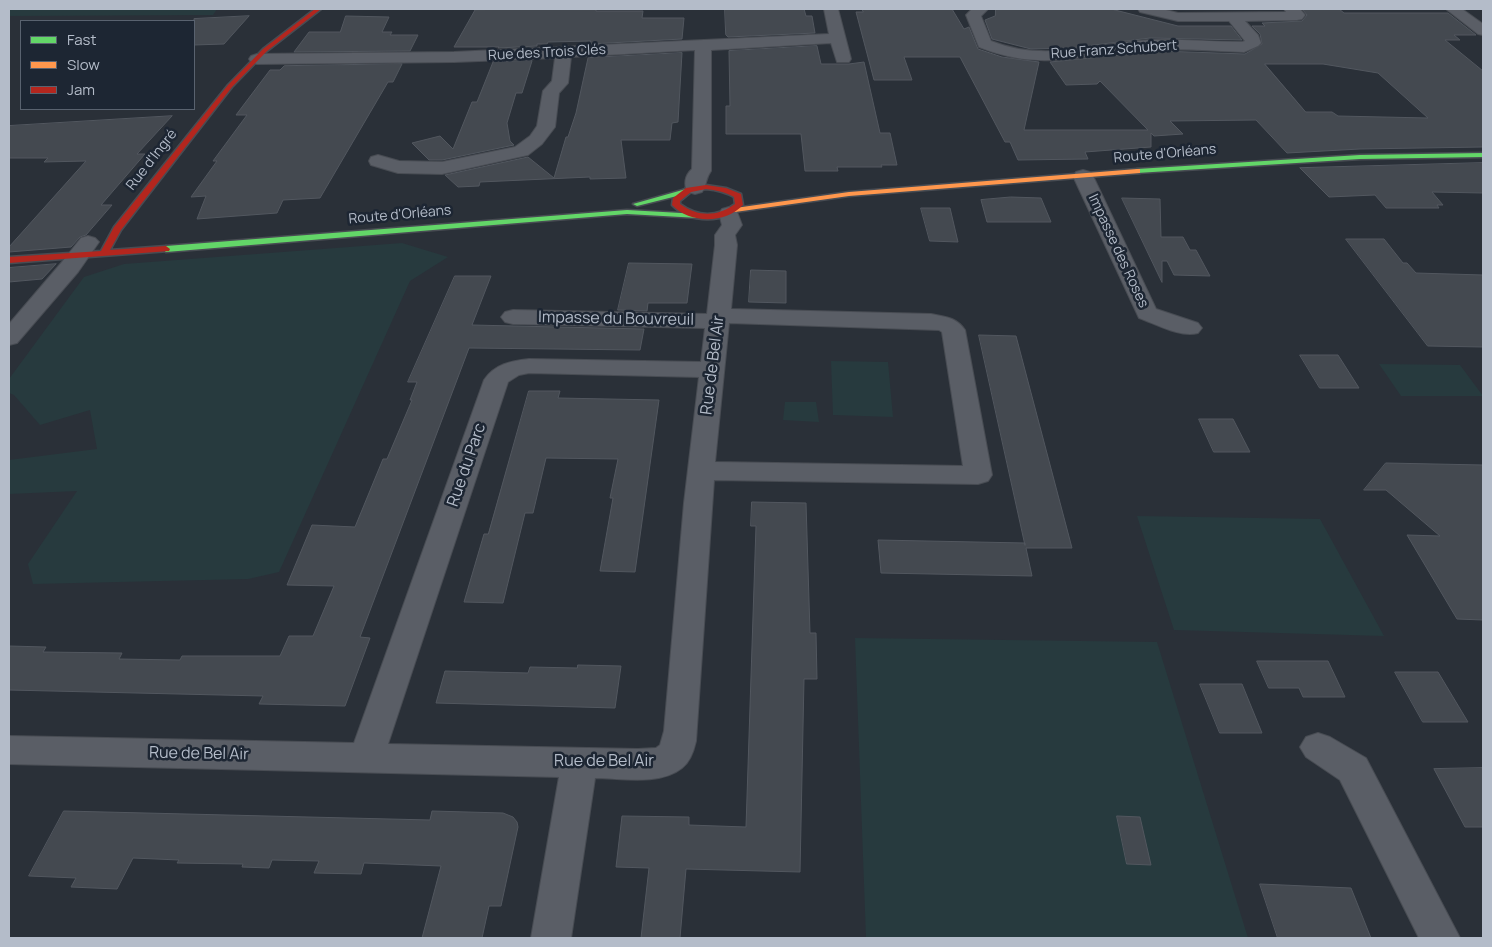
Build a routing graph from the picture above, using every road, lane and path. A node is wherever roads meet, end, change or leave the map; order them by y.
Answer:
1 (318, 9) edge
2 (831, 9) edge
3 (981, 9) edge
4 (1145, 9) edge
5 (1291, 9) edge
6 (1453, 9) edge
7 (1233, 17) junction
8 (1483, 31) edge
9 (838, 38) junction
10 (702, 45) junction
11 (564, 53) junction
12 (257, 59) junction
13 (843, 59) dead end
14 (1483, 155) edge
15 (378, 161) dead end
16 (1083, 176) junction
17 (694, 183) junction
18 (725, 190) junction
19 (749, 193) dead end
20 (764, 194) dead end
21 (850, 194) junction
22 (703, 217) junction
23 (730, 219) junction
24 (121, 240) junction
25 (85, 248) junction
26 (9, 260) edge
27 (513, 317) dead end
28 (719, 318) junction
29 (1190, 328) dead end
30 (9, 338) edge
31 (711, 370) junction
32 (701, 471) junction
33 (1318, 747) dead end
34 (9, 750) edge
35 (366, 758) junction
36 (580, 764) junction
37 (550, 938) edge
38 (1440, 938) edge

1 - 12 main road, Rue d'Ingré
2 - 9 street
3 - 7 street, Rue Franz Schubert
4 - 7 street
5 - 7 street
6 - 8 street
9 - 10 street, Rue des Trois Clés
9 - 13 street
10 - 11 street, Rue des Trois Clés
10 - 17 street
11 - 12 street, Rue des Trois Clés
11 - 15 street
12 - 24 main road, Rue d'Ingré
14 - 16 main road, Route d'Orléans
16 - 21 main road, Route d'Orléans
16 - 29 street, Impasse des Roses
17 - 18 street
17 - 22 main road
17 - 24 main road, Route d'Orléans
18 - 19 main road
18 - 23 main road
20 - 21 main road, Route d'Orléans
21 - 23 main road, Route d'Orléans
22 - 23 street
22 - 25 main road, Route d'Orléans
23 - 28 street, Rue de Bel Air
24 - 25 main road, Route d'Orléans
24 - 25 main road, Rue d'Ingré
25 - 26 main road
25 - 30 street
27 - 28 street, Impasse du Bouvreuil
28 - 31 street, Rue de Bel Air
28 - 32 street, Impasse du Bouvreuil
31 - 32 street, Rue de Bel Air
31 - 35 street, Rue du Parc
32 - 36 street, Rue de Bel Air
33 - 38 street
34 - 35 street, Rue de Bel Air
35 - 36 street, Rue de Bel Air
36 - 37 street

